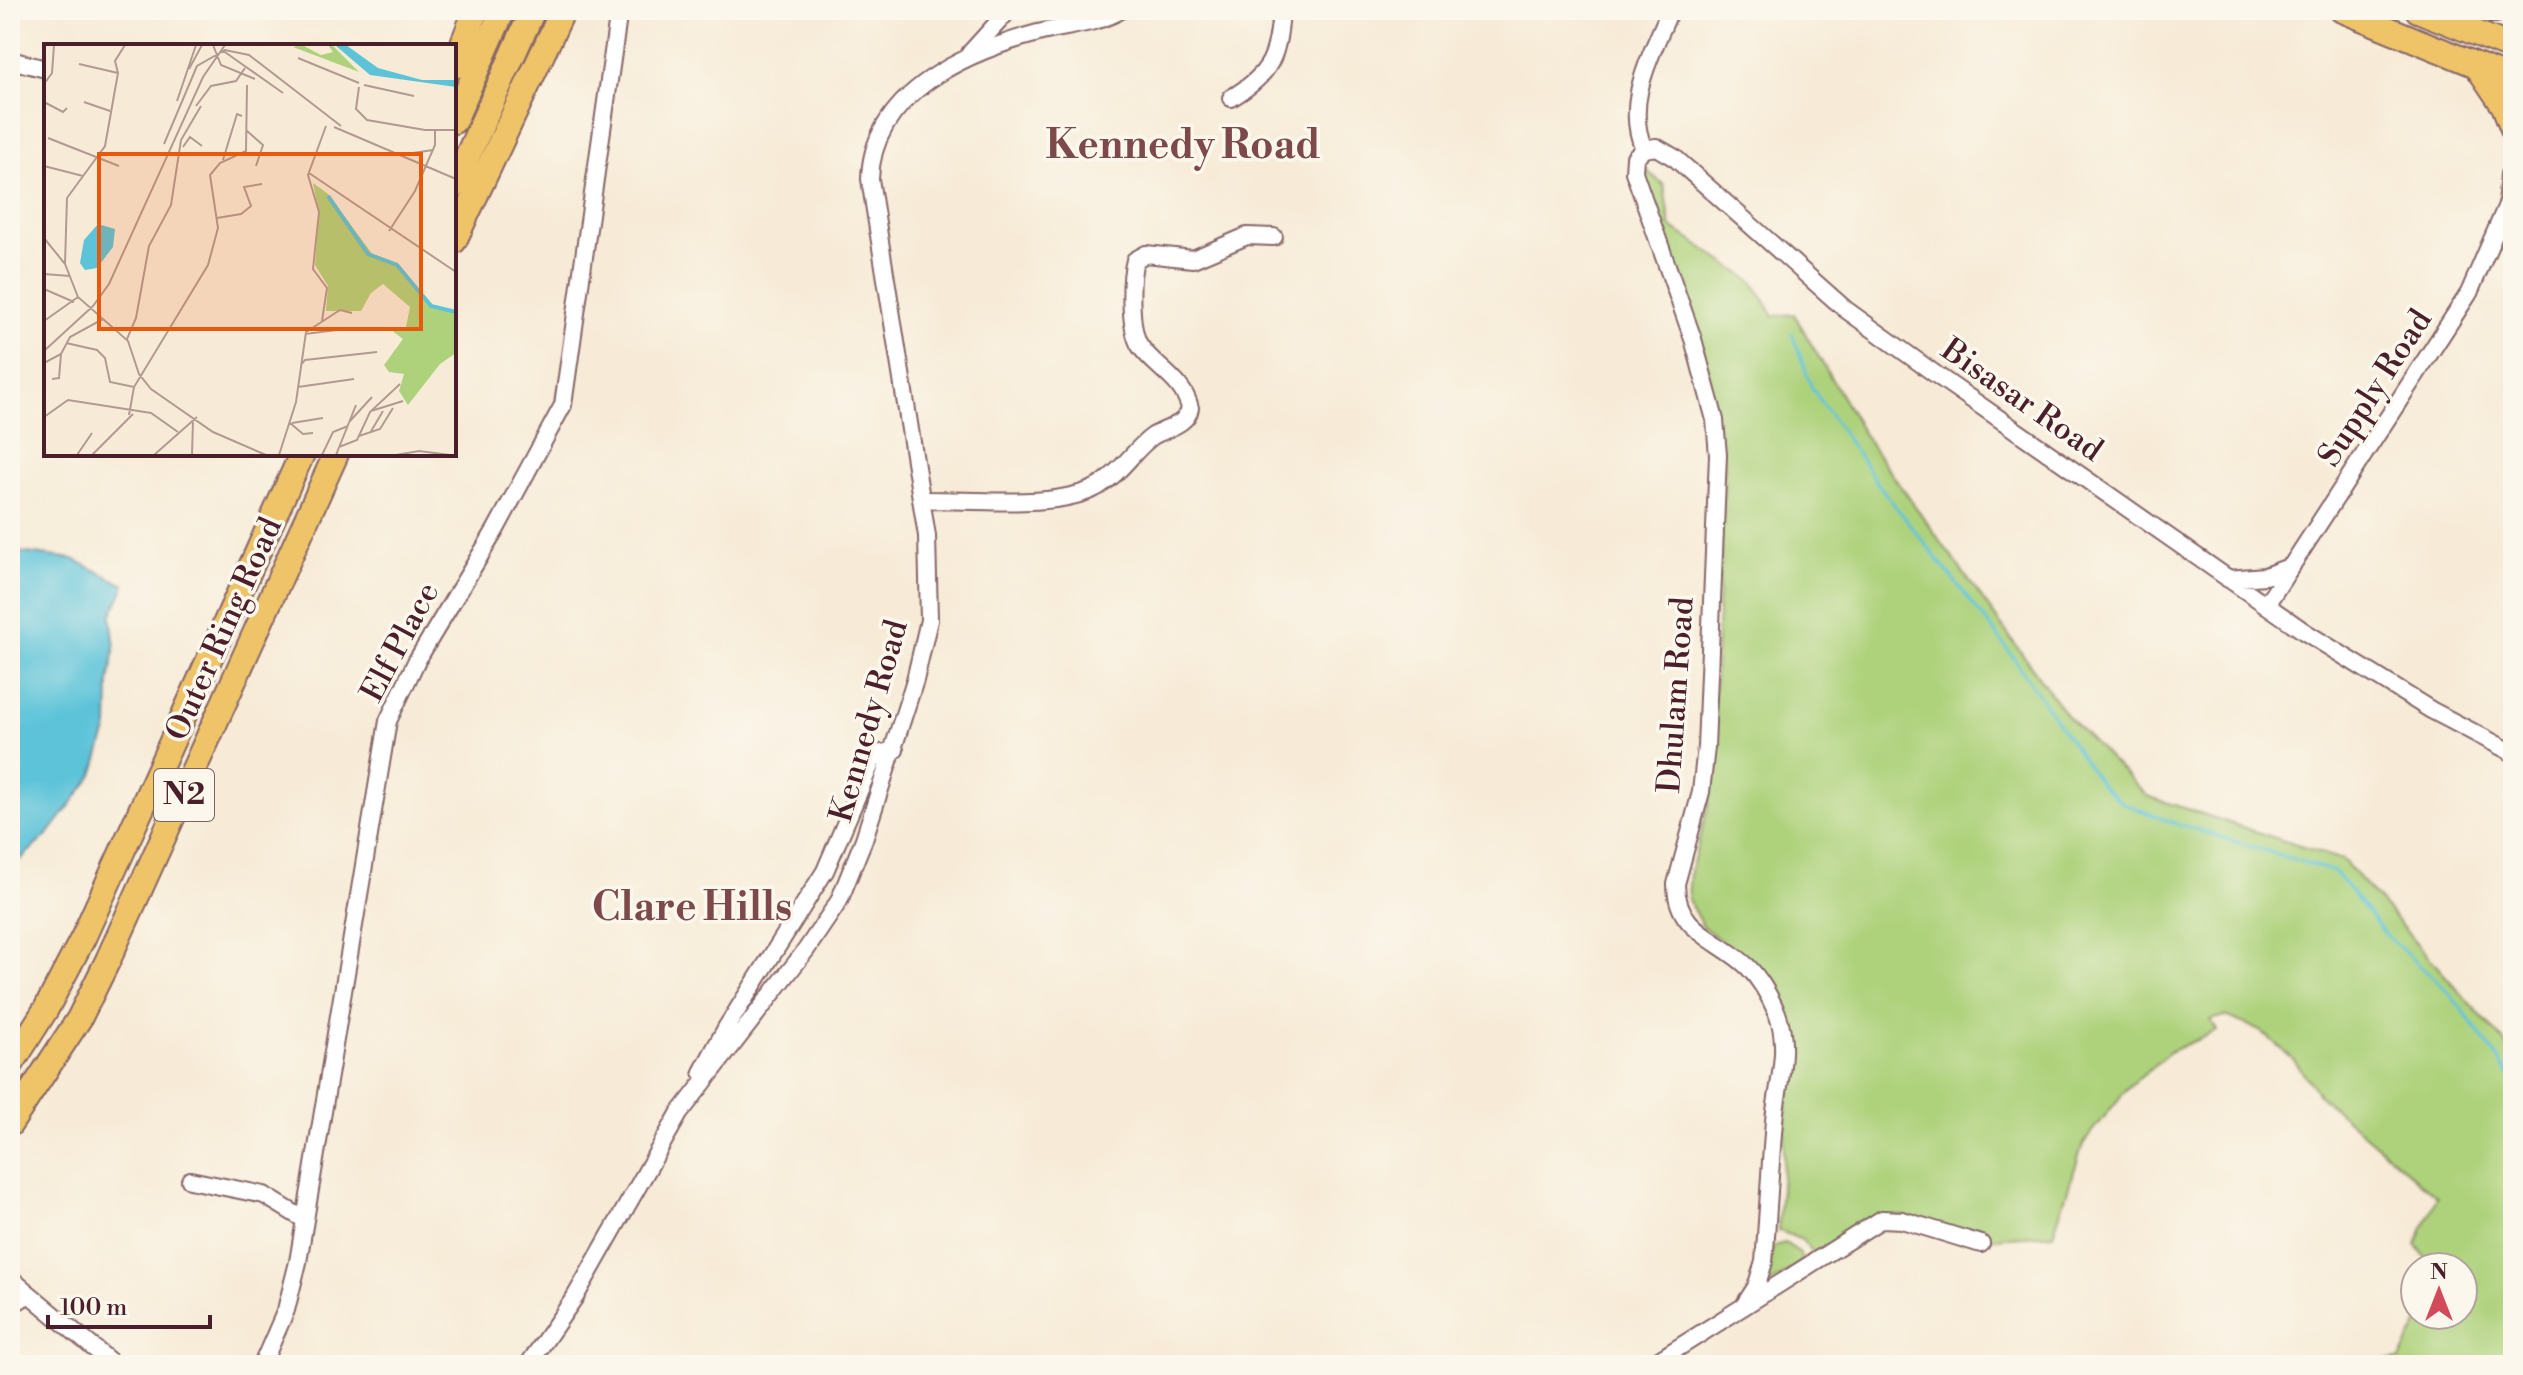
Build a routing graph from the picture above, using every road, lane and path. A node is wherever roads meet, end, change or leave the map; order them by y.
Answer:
1 (476, 10) edge
2 (503, 10) edge
3 (533, 10) edge
4 (563, 10) edge
5 (619, 10) edge
6 (1009, 10) edge
7 (1121, 10) edge
8 (1281, 10) edge
9 (1670, 10) edge
10 (2342, 10) edge
11 (2418, 10) edge
12 (2444, 10) edge
13 (2495, 10) edge
14 (2513, 48) edge
15 (965, 58) junction
16 (10, 60) edge
17 (456, 61) edge
18 (2476, 65) junction
19 (44, 68) edge
20 (2513, 80) edge
21 (1231, 98) dead end
22 (456, 116) edge
23 (2513, 129) edge
24 (1644, 149) junction
25 (456, 182) edge
26 (2512, 187) edge
27 (456, 237) edge
28 (1274, 237) dead end
29 (301, 456) edge
30 (335, 456) edge
31 (353, 456) edge
32 (923, 500) junction
33 (2292, 566) junction
34 (2228, 579) junction
35 (2266, 605) junction
36 (256, 637) junction
37 (895, 750) junction
38 (2513, 753) edge
39 (10, 1066) edge
40 (700, 1087) junction
41 (10, 1124) edge
42 (190, 1180) dead end
43 (305, 1220) junction
44 (1981, 1244) dead end
45 (10, 1278) edge
46 (29, 1294) junction
47 (10, 1306) edge
48 (1743, 1307) junction
49 (114, 1365) edge
50 (262, 1365) edge
51 (528, 1365) edge
52 (1651, 1365) edge

1 - 17 highway
2 - 22 highway
3 - 25 highway
4 - 27 highway
5 - 43 street, Elf Place
6 - 15 street
7 - 15 street, Kennedy Road
8 - 21 street
9 - 24 street
10 - 18 highway
11 - 14 highway
12 - 13 highway
15 - 32 street, Kennedy Road
16 - 19 street
18 - 20 highway
18 - 23 highway
24 - 34 street, Bisasar Road
24 - 48 street, Dhulam Road
26 - 33 street, Supply Road
28 - 32 street
29 - 39 highway, Outer Ring Road / N2
30 - 36 highway, Outer Ring Road / N2
31 - 36 highway
32 - 37 street, Kennedy Road
33 - 34 street
33 - 35 street, Supply Road
34 - 35 street, Bisasar Road
35 - 38 street, Bisasar Road
36 - 41 highway, Outer Ring Road / N2
37 - 40 street, Kennedy Road
37 - 40 street
40 - 51 street, Kennedy Road
42 - 43 street
43 - 50 street, Elf Place
44 - 48 street
45 - 46 street
46 - 47 street
46 - 49 street
48 - 52 street

